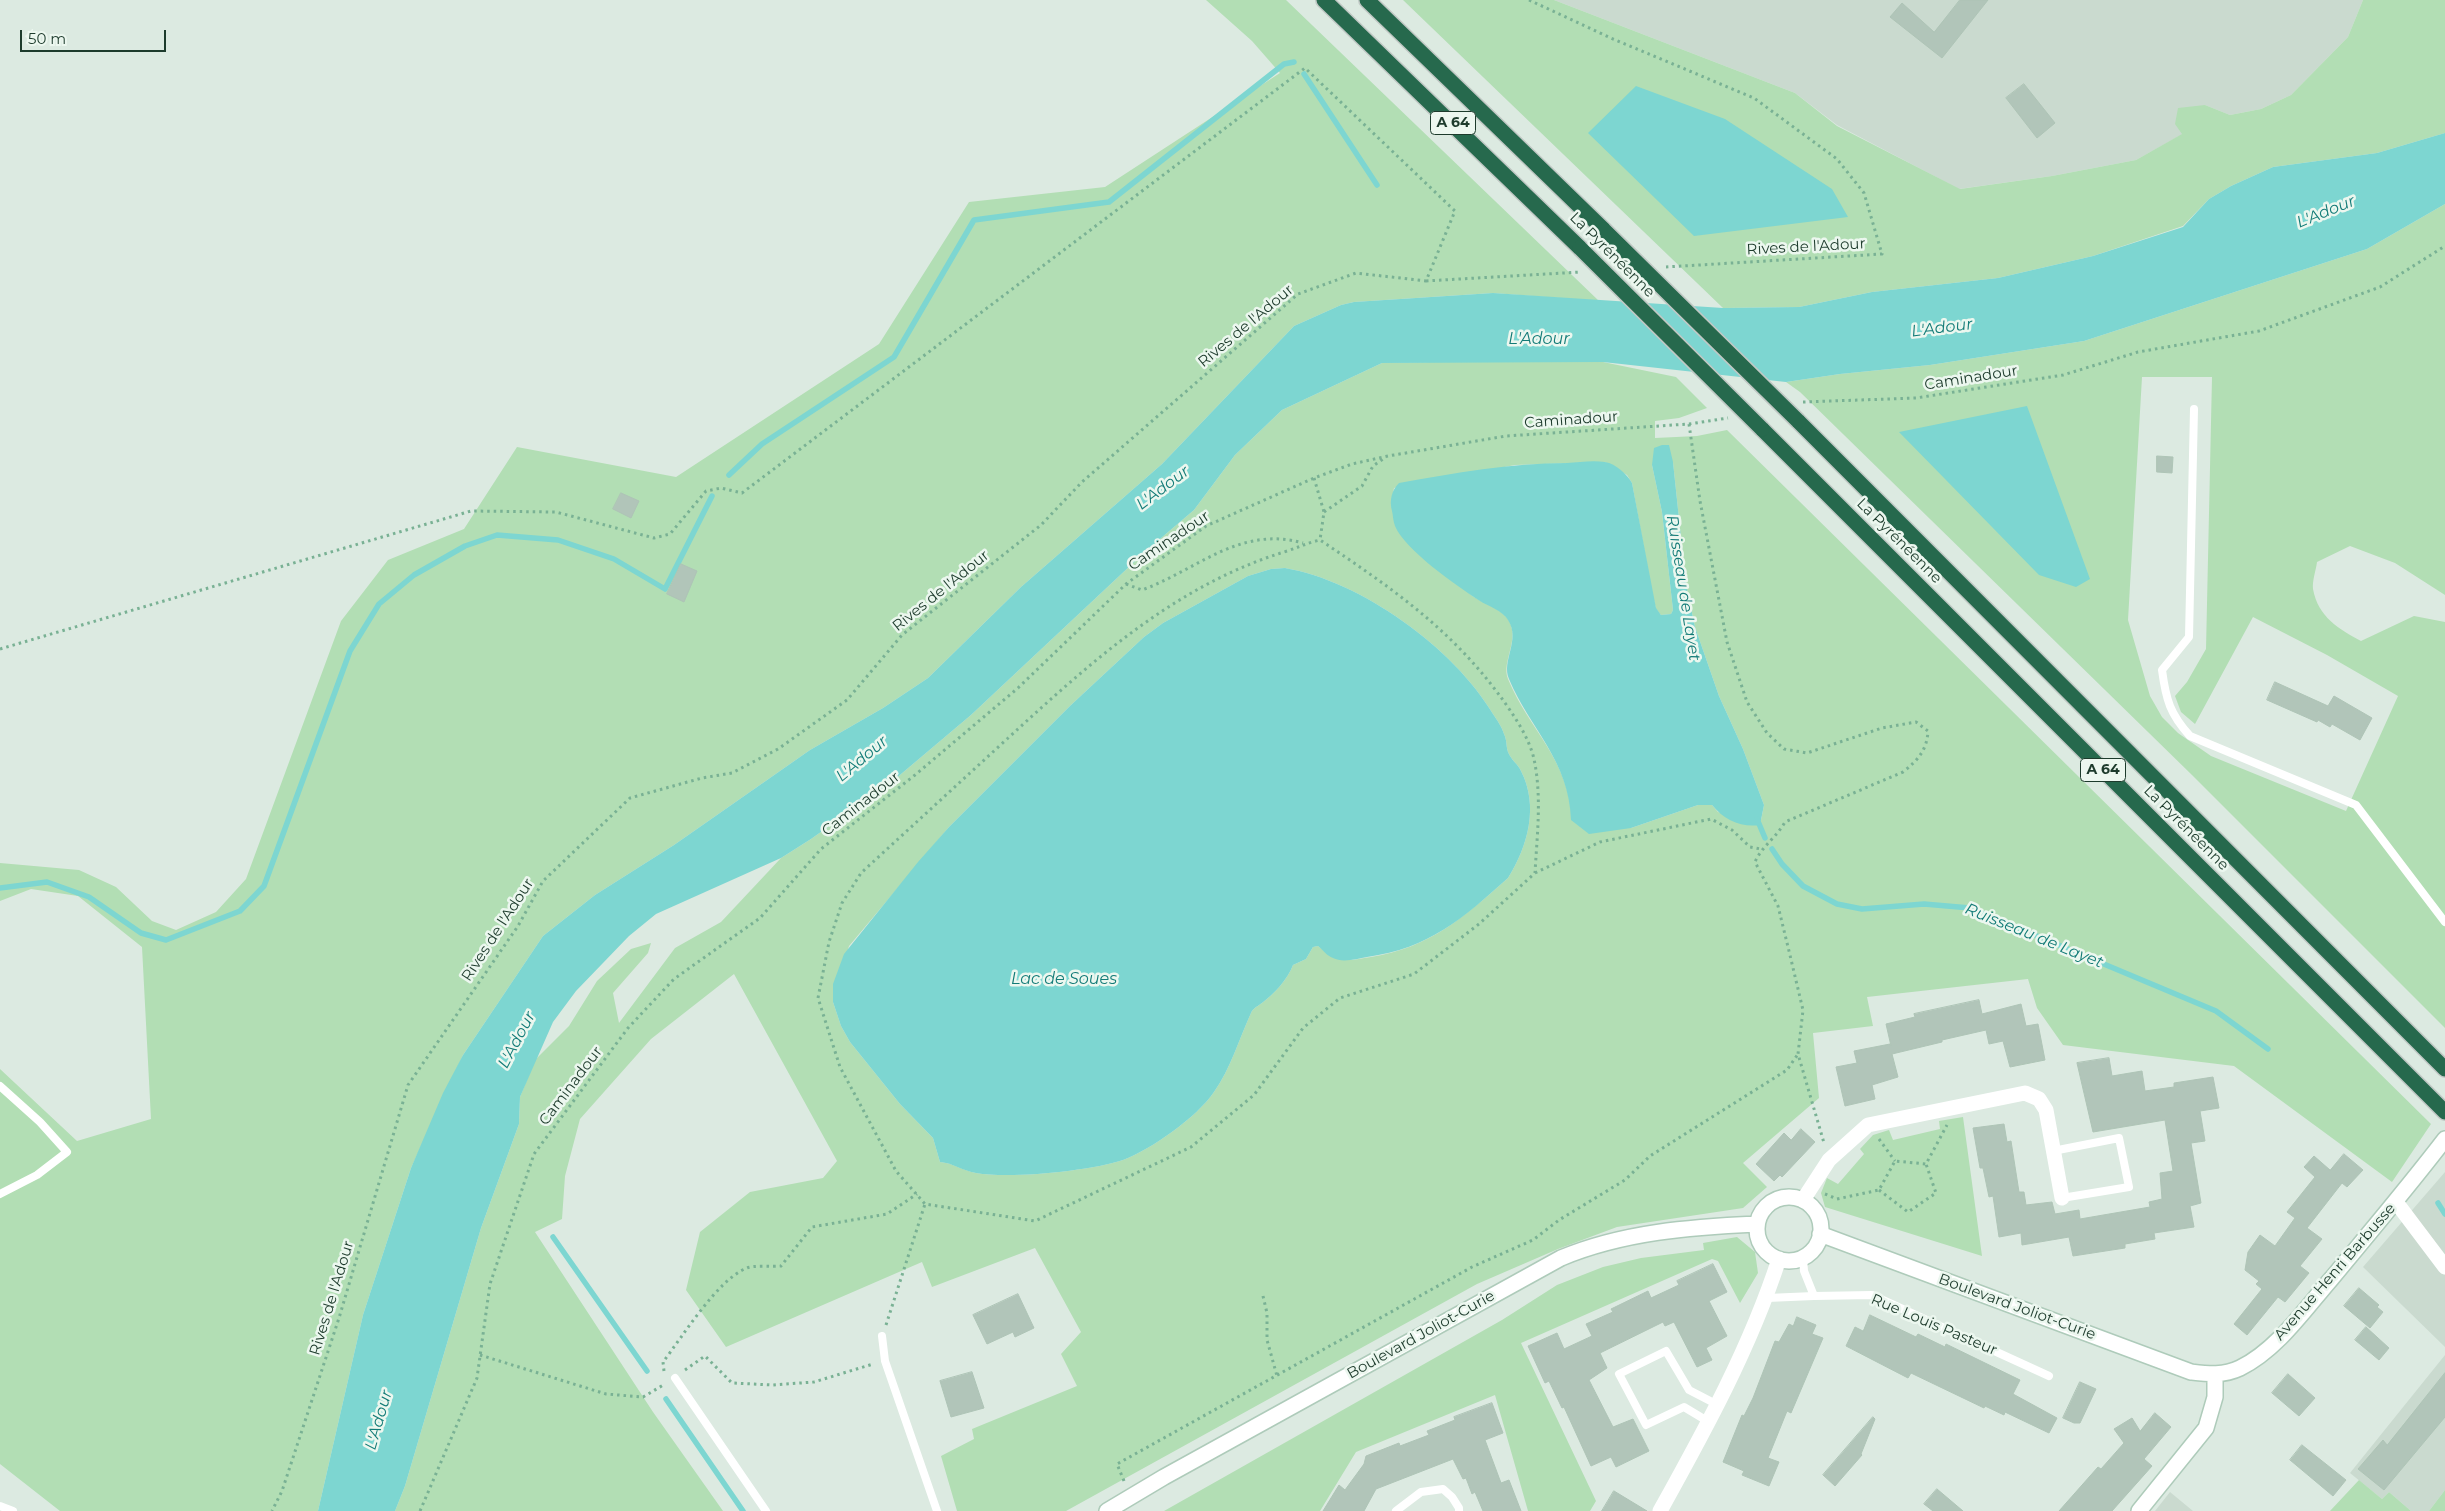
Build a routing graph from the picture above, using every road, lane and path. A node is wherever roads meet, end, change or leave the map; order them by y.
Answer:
1 (1324, 0) edge
2 (1367, 0) edge
3 (1529, 0) edge
4 (2445, 246) edge
5 (1664, 267) dead end
6 (1584, 271) dead end
7 (1426, 280) junction
8 (1795, 404) dead end
9 (2194, 410) dead end
10 (1732, 417) dead end
11 (1689, 424) junction
12 (1388, 456) junction
13 (1314, 478) junction
14 (1324, 512) junction
15 (1320, 540) junction
16 (1304, 543) junction
17 (1126, 584) junction
18 (0, 649) edge
19 (1761, 849) junction
20 (1535, 873) junction
21 (2445, 922) edge
22 (1798, 1054) junction
23 (2445, 1070) edge
24 (0, 1086) edge
25 (1957, 1106) junction
26 (2445, 1112) edge
27 (1868, 1125) junction
28 (2445, 1139) edge
29 (2054, 1151) junction
30 (1829, 1160) junction
31 (1895, 1162) junction
32 (1926, 1164) junction
33 (1879, 1190) junction
34 (0, 1194) edge
35 (916, 1194) junction
36 (1807, 1194) junction
37 (2400, 1196) junction
38 (2062, 1198) joint
39 (925, 1204) junction
40 (1757, 1224) junction
41 (1820, 1234) junction
42 (1803, 1258) junction
43 (1779, 1259) junction
44 (2445, 1267) edge
45 (1263, 1296) dead end
46 (1814, 1296) junction
47 (1767, 1298) junction
48 (882, 1336) joint
49 (1277, 1376) junction
50 (2049, 1376) dead end
51 (2215, 1376) junction
52 (675, 1378) dead end
53 (666, 1383) dead end
54 (1718, 1404) junction
55 (1710, 1422) junction
56 (1131, 1497) junction
57 (0, 1506) edge
58 (13, 1511) edge
59 (272, 1511) edge
60 (420, 1511) edge
61 (766, 1511) edge
62 (937, 1511) edge
63 (1107, 1511) edge
64 (1396, 1511) edge
65 (1459, 1511) edge
66 (1660, 1511) edge
67 (2138, 1511) edge

1 - 26 highway, La Pyrénéenne / A 64, bridge
2 - 23 highway, La Pyrénéenne / A 64, bridge
3 - 5 path, Rives de l'Adour
4 - 8 path, Caminadour
6 - 7 path, Rives de l'Adour
7 - 18 path
7 - 59 path, Rives de l'Adour
9 - 21 lane
10 - 11 path, Caminadour
11 - 12 path, Caminadour
11 - 19 path
12 - 13 path, Caminadour
12 - 14 path
13 - 14 path
13 - 17 path, Caminadour
14 - 15 path
15 - 16 path
15 - 20 path
16 - 17 path
16 - 35 path
17 - 60 path, Caminadour
19 - 20 path
19 - 22 path
20 - 39 path
22 - 30 path
22 - 49 path
24 - 34 lane
25 - 27 main road
25 - 29 main road
25 - 32 path
27 - 30 main road
27 - 31 path
28 - 37 main road, Avenue Henri Barbusse
29 - 38 main road
29 - 38 lane
30 - 36 main road
31 - 32 path
31 - 33 path
32 - 33 path
33 - 36 path
35 - 39 path
35 - 53 path
36 - 40 main road
36 - 41 main road
37 - 44 main road
37 - 51 main road, Avenue Henri Barbusse
39 - 48 path
40 - 43 main road
40 - 56 main road, Boulevard Joliot-Curie
41 - 42 main road
41 - 51 main road, Boulevard Joliot-Curie
42 - 43 main road
42 - 46 lane
43 - 47 main road
45 - 49 path
46 - 47 lane, Rue Louis Pasteur
46 - 50 lane, Rue Louis Pasteur
47 - 54 main road
48 - 62 lane
49 - 56 path
51 - 67 main road
52 - 61 lane
54 - 55 main road
54 - 55 lane
55 - 66 main road
56 - 63 main road, Boulevard Joliot-Curie
57 - 58 lane
64 - 65 lane

